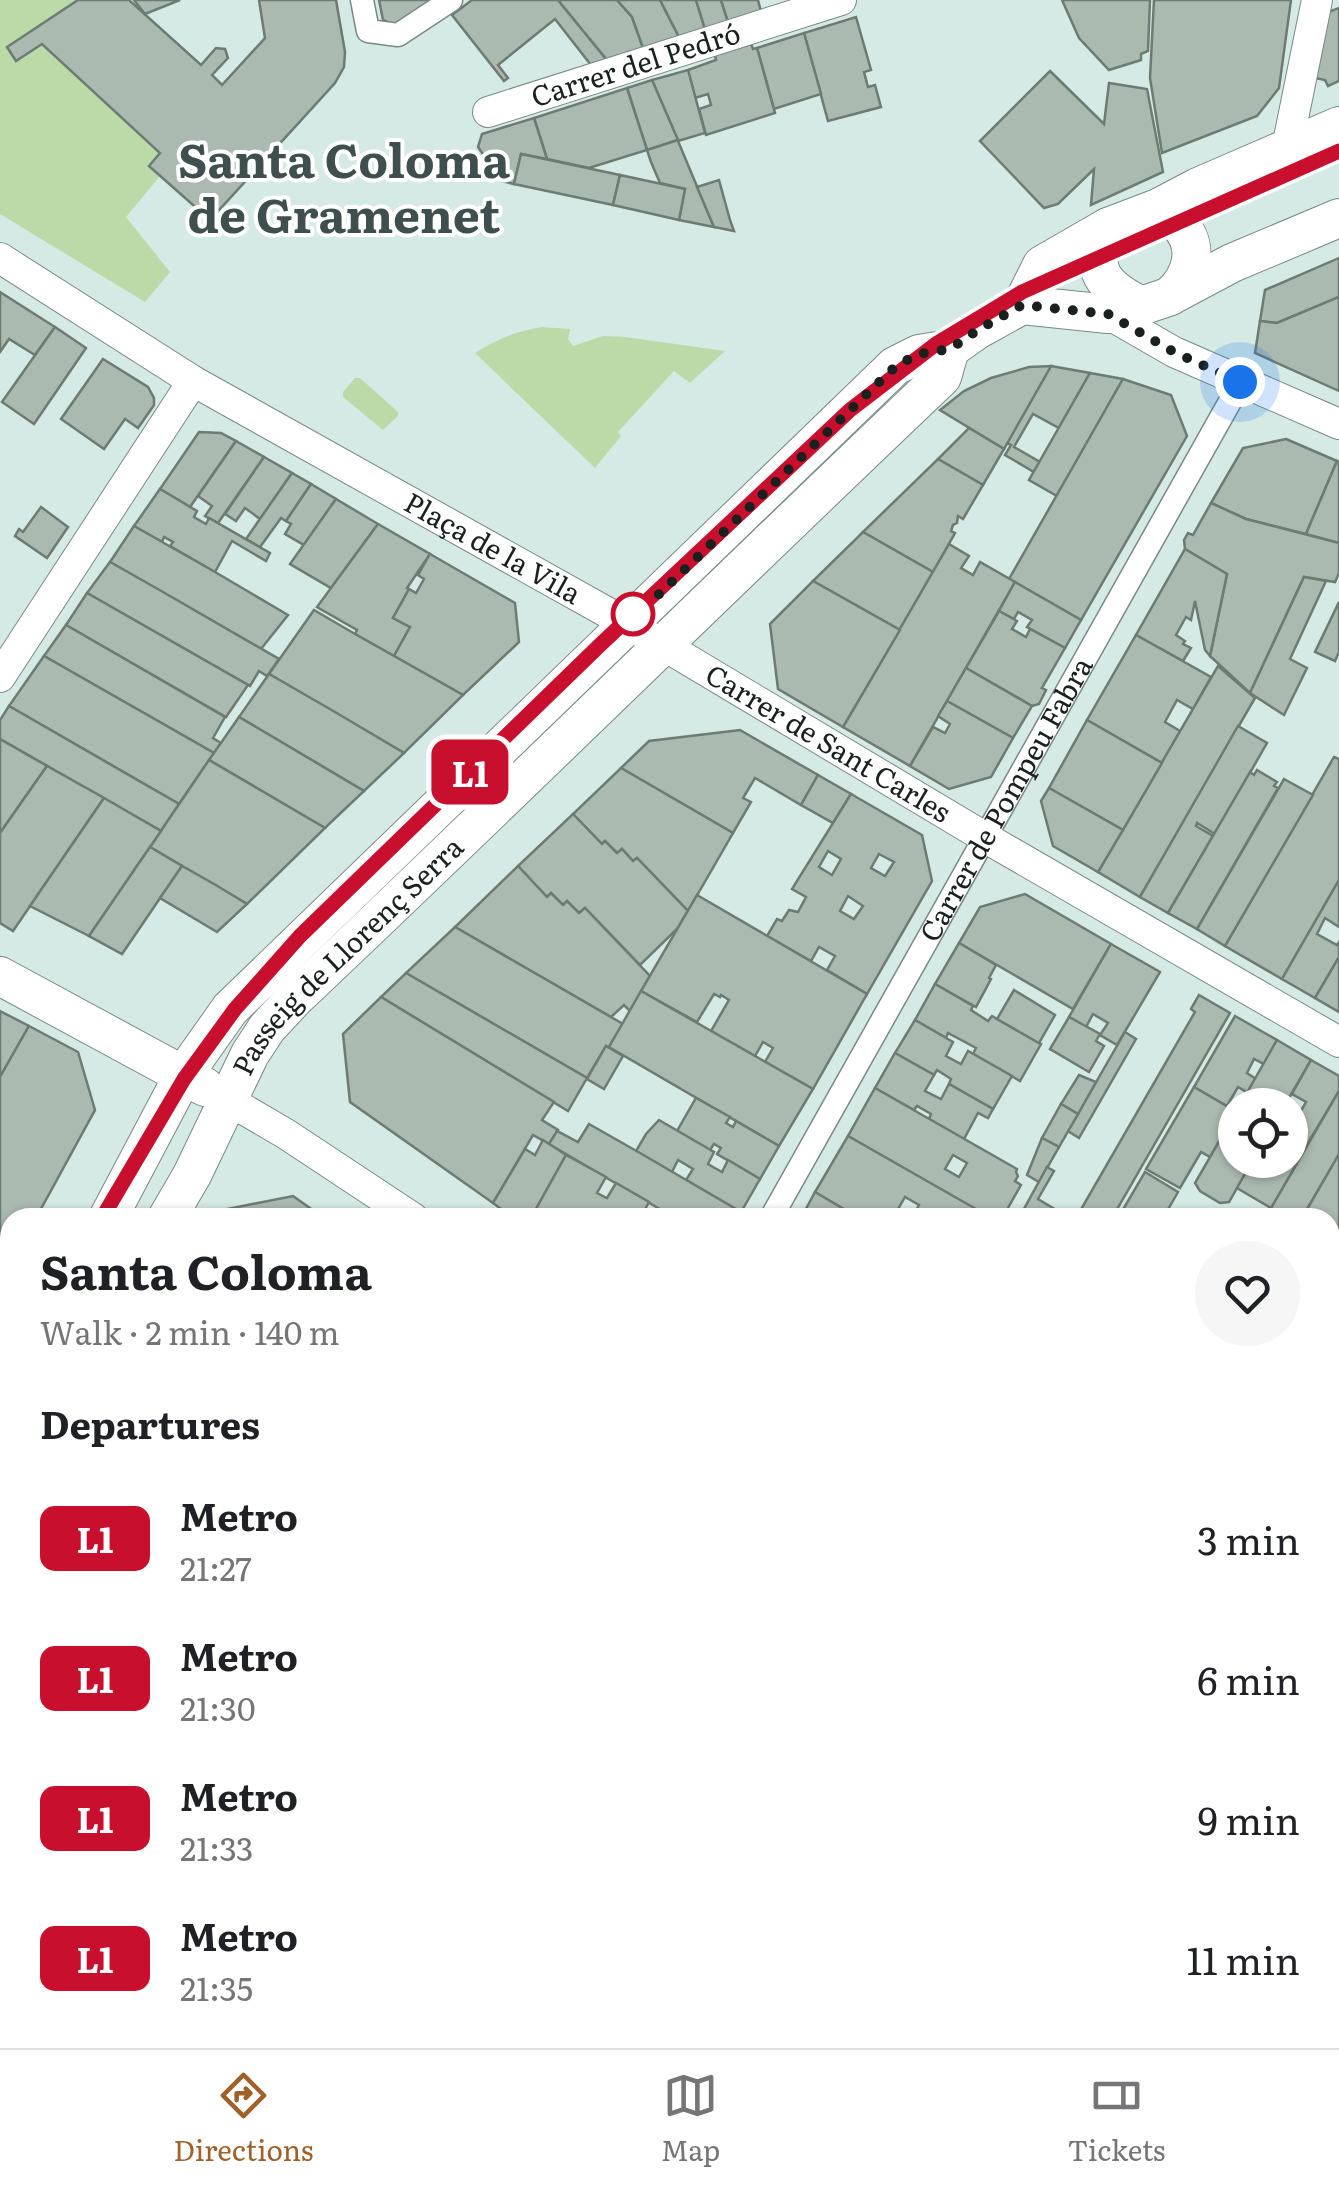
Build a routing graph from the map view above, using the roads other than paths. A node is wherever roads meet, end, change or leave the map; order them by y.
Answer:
1 (362, 0) edge
2 (450, 0) edge
3 (842, 0) edge
4 (1317, 0) edge
5 (488, 112) dead end
6 (1339, 126) edge
7 (1287, 148) junction
8 (1158, 208) junction
9 (1339, 218) edge
10 (1108, 228) junction
11 (0, 258) edge
12 (1022, 305) junction
13 (1139, 306) junction
14 (950, 349) junction
15 (1174, 352) junction
16 (193, 380) junction
17 (1240, 382) junction
18 (1339, 424) edge
19 (628, 624) junction
20 (661, 645) junction
21 (0, 676) edge
22 (986, 838) junction
23 (0, 976) edge
24 (1339, 1042) edge
25 (207, 1088) junction
26 (116, 1208) edge
27 (170, 1208) edge
28 (397, 1208) edge
29 (777, 1208) edge

1 - 2 street
3 - 5 street, Carrer del Pedró
4 - 7 street
6 - 7 street
7 - 8 street
8 - 10 street
8 - 13 street
9 - 13 street
10 - 12 street
10 - 13 street
11 - 16 street
12 - 13 street
12 - 14 street
13 - 15 street
13 - 15 street
14 - 19 street
14 - 20 street
15 - 17 street
16 - 19 street, Plaça de la Vila
16 - 21 street
17 - 18 street
17 - 22 street, Carrer de Pompeu Fabra
19 - 20 street, Carrer de Sant Carles
19 - 25 street, Passeig de Llorenç Serra
20 - 22 street, Carrer de Sant Carles
20 - 25 street, Passeig de Llorenç Serra
22 - 24 street, Carrer de Sant Carles
22 - 29 street, Carrer de Pompeu Fabra
23 - 25 street
25 - 26 street, Passeig de Llorenç Serra
25 - 27 street, Passeig de Llorenç Serra
25 - 28 street

